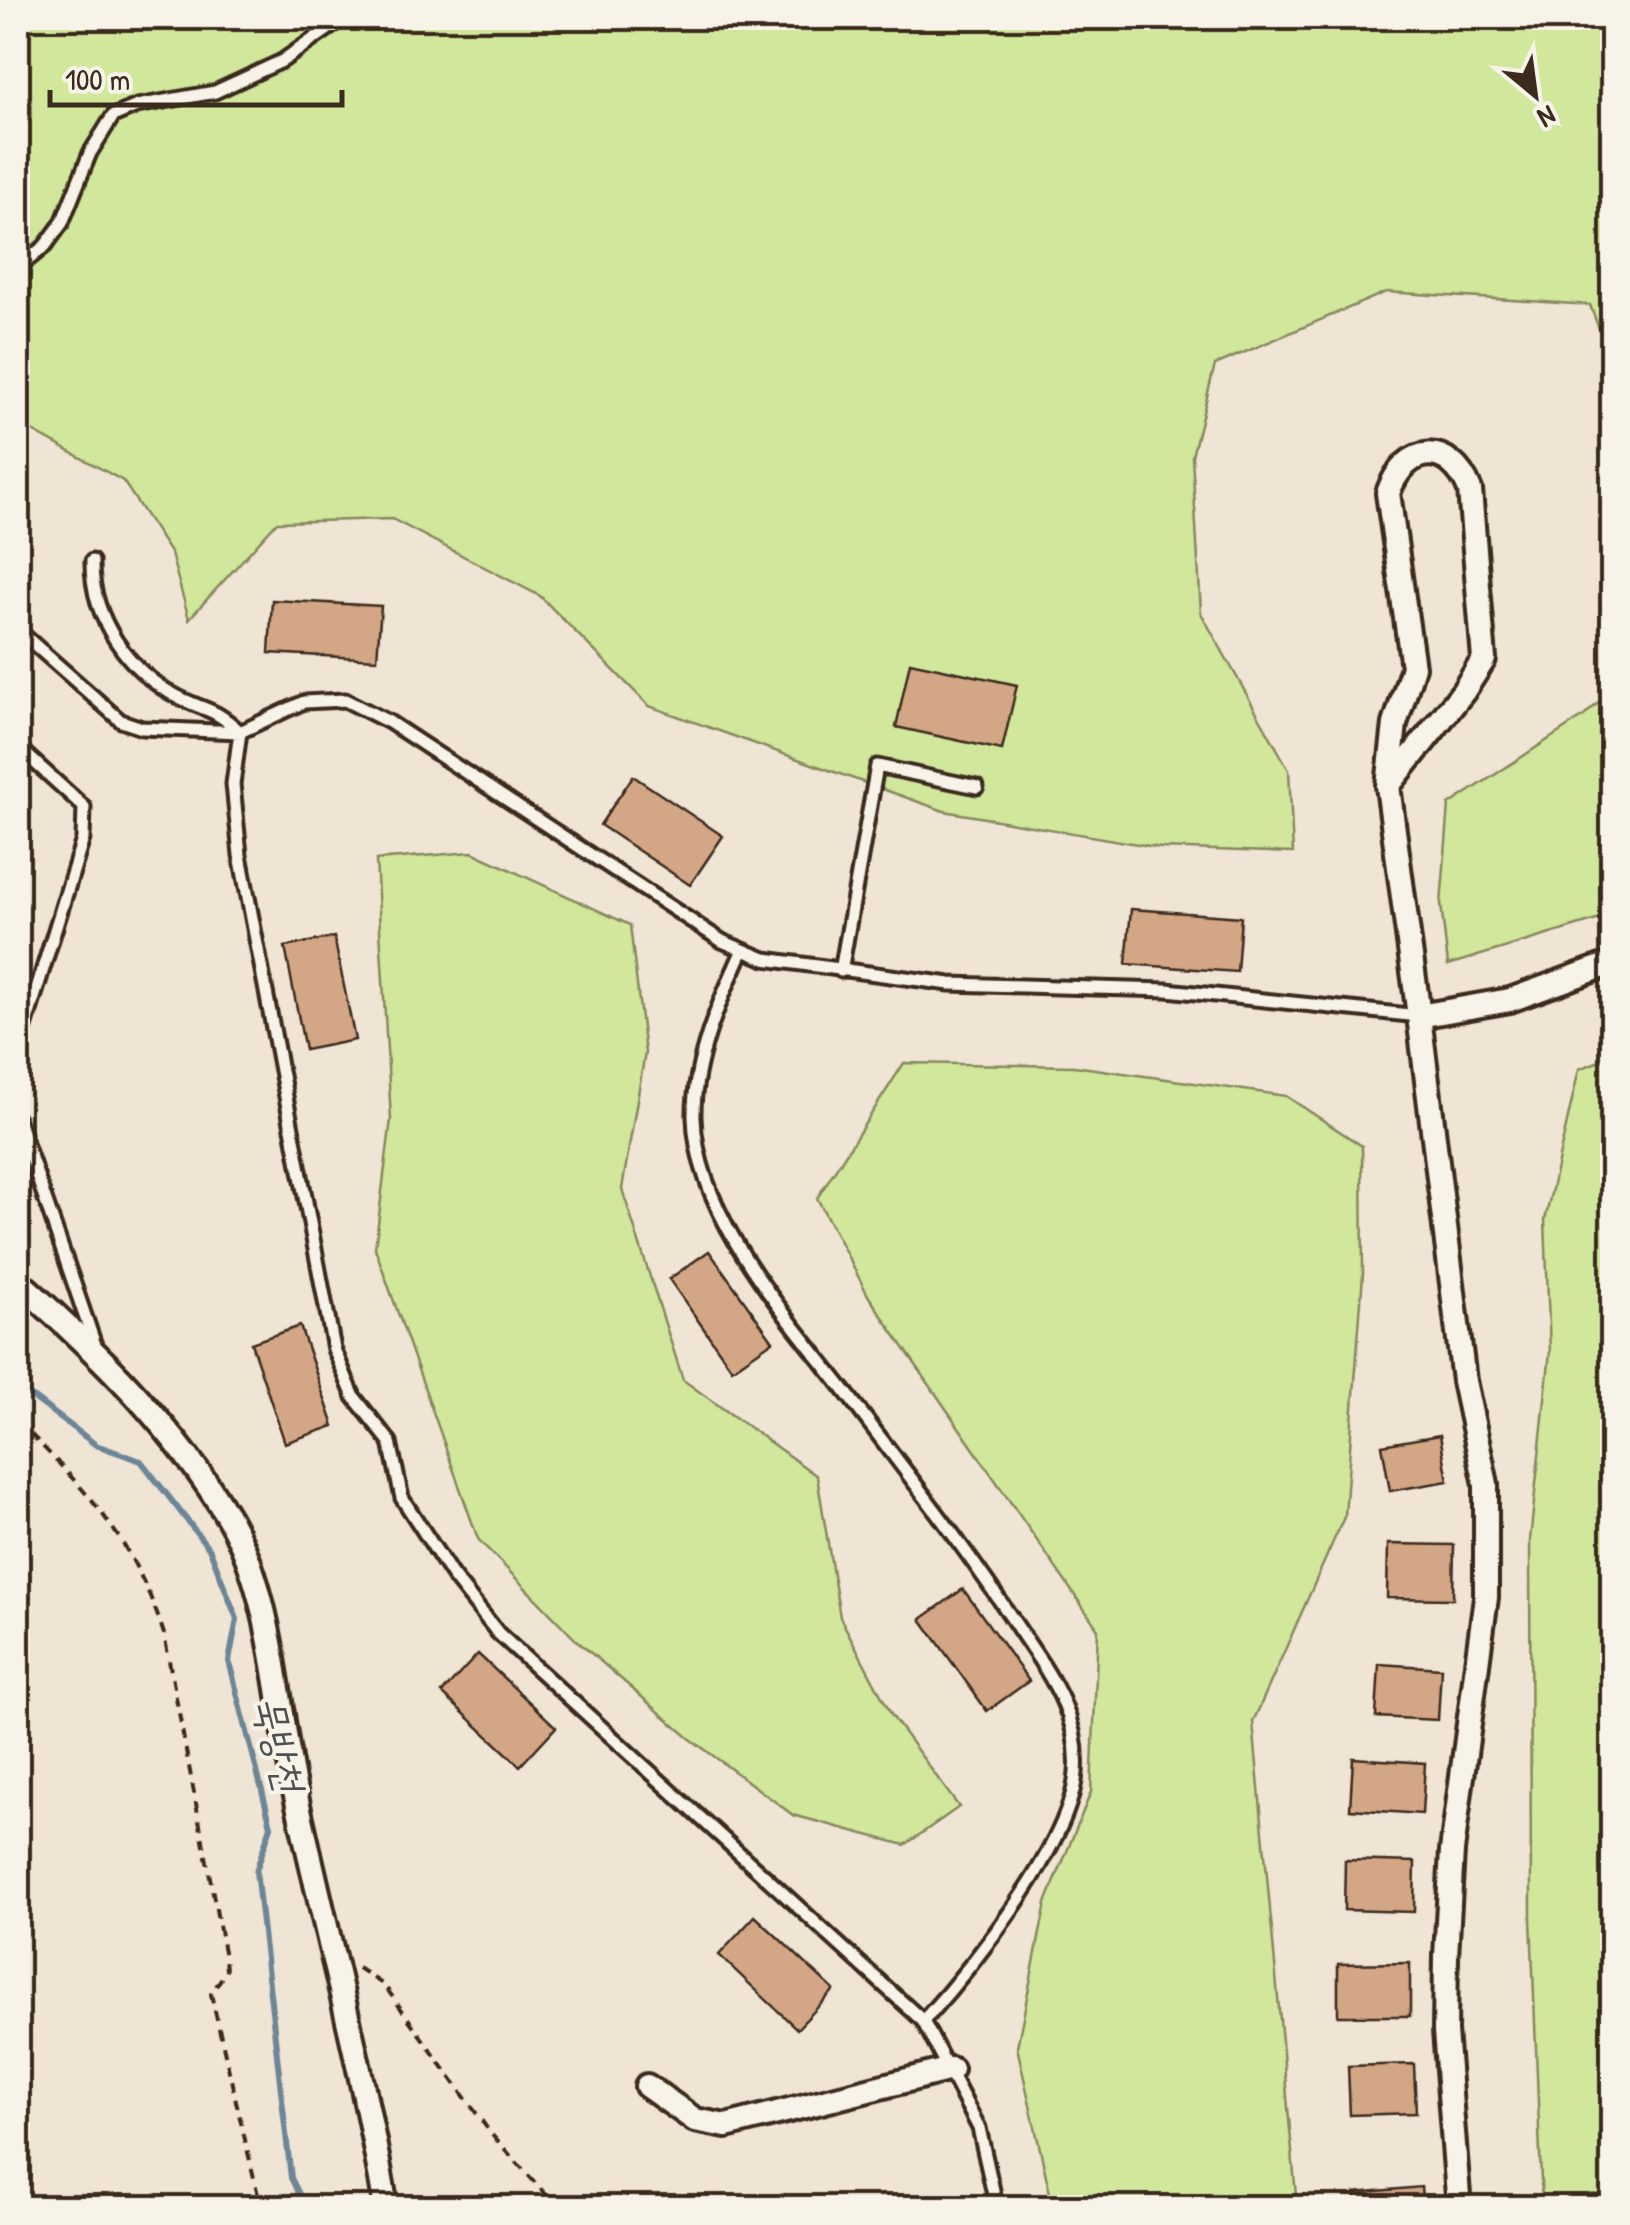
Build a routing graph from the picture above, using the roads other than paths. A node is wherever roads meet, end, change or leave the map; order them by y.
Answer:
1 (344, 18) edge
2 (18, 268) edge
3 (92, 562) dead end
4 (18, 630) edge
5 (240, 732) junction
6 (18, 747) edge
7 (1388, 786) junction
8 (978, 787) dead end
9 (742, 952) junction
10 (1612, 963) edge
11 (841, 970) junction
12 (1419, 1016) junction
13 (18, 1050) edge
14 (18, 1120) edge
15 (18, 1281) edge
16 (99, 1358) junction
17 (923, 2021) junction
18 (951, 2069) junction
19 (646, 2086) dead end
20 (386, 2208) edge
21 (997, 2208) edge
22 (1459, 2208) edge

1 - 2 lane
3 - 5 lane
4 - 5 lane
5 - 9 lane
5 - 17 lane
6 - 13 lane
7 - 7 street
7 - 12 street
8 - 11 lane
9 - 11 lane
9 - 17 lane
10 - 12 street
11 - 12 lane
12 - 22 street
14 - 16 lane
15 - 16 street
16 - 20 street
17 - 18 lane
18 - 19 street
18 - 21 lane

